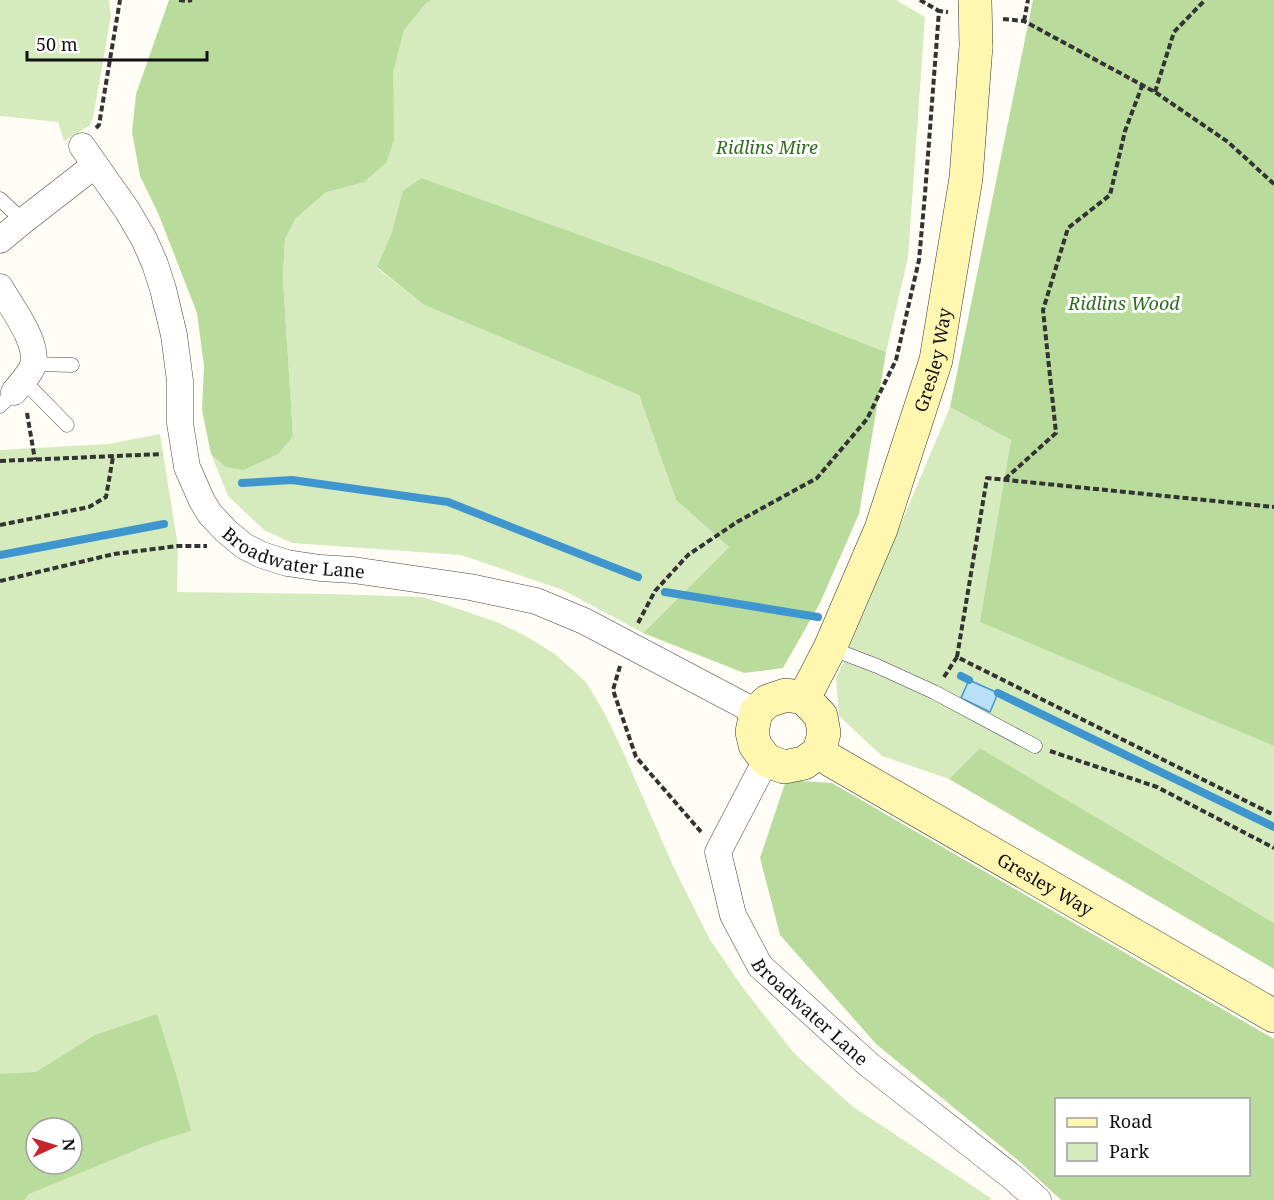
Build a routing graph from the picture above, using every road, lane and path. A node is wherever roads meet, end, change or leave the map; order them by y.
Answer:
1 (120, 0) edge
2 (179, 0) edge
3 (192, 0) edge
4 (920, 0) edge
5 (1028, 0) edge
6 (1205, 0) edge
7 (962, 6) edge
8 (939, 11) junction
9 (1002, 18) dead end
10 (1024, 21) junction
11 (1142, 86) junction
12 (1155, 92) junction
13 (88, 155) junction
14 (1274, 184) edge
15 (0, 199) edge
16 (23, 221) junction
17 (0, 240) edge
18 (0, 288) edge
19 (72, 364) dead end
20 (18, 385) edge
21 (67, 425) dead end
22 (184, 453) junction
23 (113, 457) junction
24 (35, 459) junction
25 (0, 461) edge
26 (1004, 480) junction
27 (1274, 507) edge
28 (0, 525) edge
29 (244, 546) junction
30 (0, 581) edge
31 (627, 643) junction
32 (831, 648) junction
33 (957, 657) junction
34 (934, 692) junction
35 (804, 698) junction
36 (756, 712) junction
37 (1035, 746) joint
38 (819, 752) junction
39 (766, 760) junction
40 (1274, 814) edge
41 (1274, 848) edge
42 (718, 852) junction
43 (1274, 1016) edge
44 (1038, 1200) edge

1 - 13 path
2 - 3 path
4 - 8 path
5 - 10 path
6 - 12 path
7 - 8 path
7 - 32 street, Gresley Way, bridge
8 - 31 path
9 - 10 path
10 - 11 path
11 - 12 path
11 - 26 path
12 - 14 path
13 - 16 street
13 - 22 street, Broadwater Lane
15 - 16 lane
16 - 17 street
18 - 20 street
19 - 20 lane
20 - 21 lane
20 - 24 path
22 - 23 path
22 - 29 street, Broadwater Lane
23 - 24 path
23 - 28 path
24 - 25 path
26 - 27 path
26 - 33 path
29 - 30 path
29 - 31 street, Broadwater Lane
31 - 36 street, Broadwater Lane
31 - 42 path
32 - 34 lane
32 - 35 street, Gresley Way
33 - 34 path
33 - 40 path
34 - 37 lane
35 - 36 street
35 - 38 street
36 - 39 street
37 - 41 path
38 - 39 street
38 - 43 street, Gresley Way
39 - 42 street
42 - 44 street, Broadwater Lane

